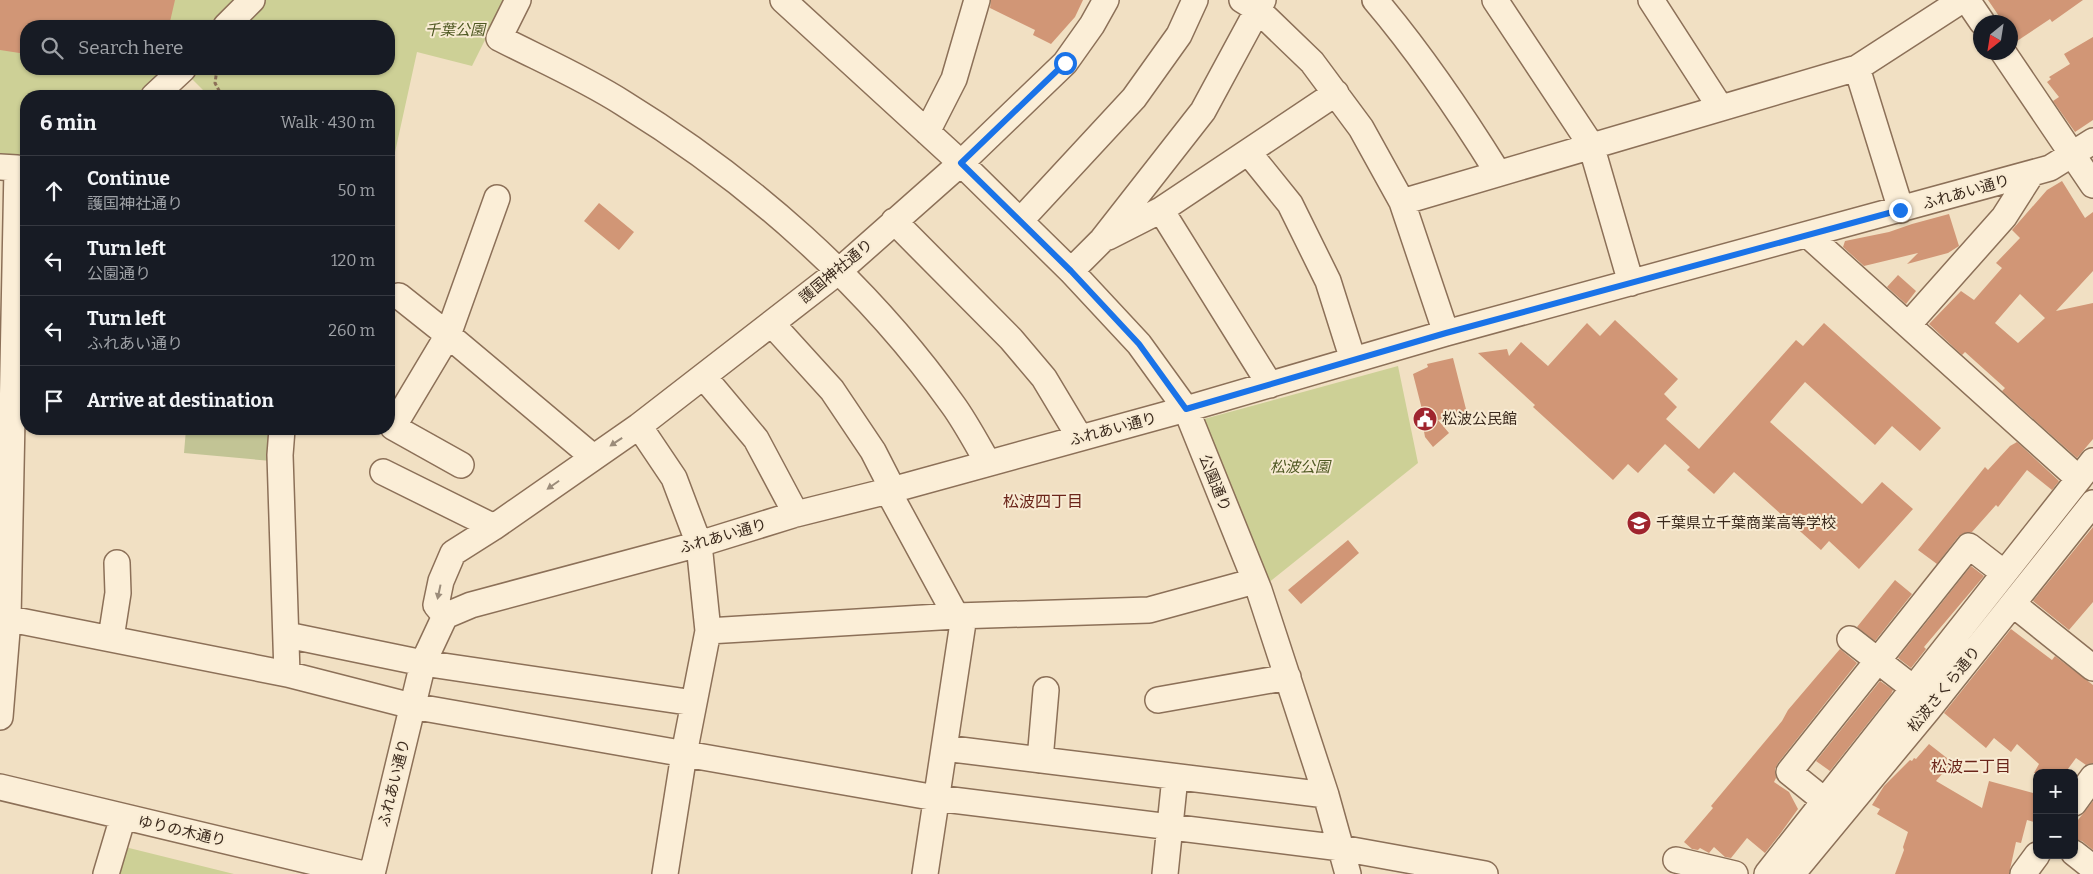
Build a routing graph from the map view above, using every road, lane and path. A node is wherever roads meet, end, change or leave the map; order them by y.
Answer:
1 (252, 0) edge
2 (518, 0) edge
3 (782, 0) edge
4 (977, 0) edge
5 (1106, 0) edge
6 (1195, 0) edge
7 (1375, 0) edge
8 (1494, 0) edge
9 (1962, 0) edge
10 (1967, 0) edge
11 (1254, 3) edge
12 (1659, 3) edge
13 (1977, 15) edge
14 (232, 20) edge
15 (2008, 60) edge
16 (1857, 68) junction
17 (177, 75) edge
18 (216, 75) edge
19 (160, 90) edge
20 (219, 90) edge
21 (1336, 93) junction
22 (1720, 108) junction
23 (927, 132) junction
24 (2093, 141) edge
25 (1591, 145) junction
26 (1248, 152) junction
27 (2072, 154) junction
28 (961, 163) junction
29 (14, 166) edge
30 (1498, 173) junction
31 (2032, 173) junction
32 (2093, 185) edge
33 (497, 198) dead end
34 (1402, 202) junction
35 (1161, 210) junction
36 (1900, 210) junction
37 (894, 221) junction
38 (1020, 221) junction
39 (1808, 235) junction
40 (1102, 240) junction
41 (7, 251) edge
42 (839, 271) junction
43 (1071, 271) junction
44 (1631, 282) junction
45 (399, 296) dead end
46 (772, 324) junction
47 (1908, 325) junction
48 (6, 331) edge
49 (1446, 333) junction
50 (448, 335) junction
51 (1353, 360) junction
52 (704, 377) junction
53 (1270, 385) junction
54 (1186, 409) junction
55 (395, 424) edge
56 (639, 426) junction
57 (395, 428) edge
58 (282, 435) edge
59 (1080, 438) junction
60 (593, 457) junction
61 (988, 463) junction
62 (461, 465) dead end
63 (2086, 470) edge
64 (383, 472) dead end
65 (891, 490) junction
66 (2093, 503) edge
67 (796, 514) junction
68 (494, 527) junction
69 (699, 544) junction
70 (117, 563) dead end
71 (2004, 573) junction
72 (1255, 580) junction
73 (2013, 604) junction
74 (444, 616) junction
75 (960, 616) junction
76 (4, 618) edge
77 (708, 631) junction
78 (287, 635) junction
79 (111, 638) junction
80 (1850, 639) dead end
81 (3, 654) edge
82 (1878, 660) junction
83 (423, 663) junction
84 (2093, 668) edge
85 (287, 674) junction
86 (1288, 677) junction
87 (1913, 688) junction
88 (1046, 690) dead end
89 (1158, 700) dead end
90 (694, 703) junction
91 (412, 706) junction
92 (0, 717) edge
93 (944, 748) junction
94 (684, 754) junction
95 (1040, 760) junction
96 (1175, 777) junction
97 (2093, 777) edge
98 (0, 787) edge
99 (1326, 795) junction
100 (936, 798) junction
101 (2078, 798) edge
102 (1825, 801) junction
103 (123, 817) junction
104 (1170, 827) junction
105 (1341, 848) junction
106 (2078, 856) edge
107 (2034, 859) edge
108 (1676, 860) dead end
109 (2093, 868) edge
110 (106, 874) edge
111 (364, 874) edge
112 (372, 874) edge
113 (665, 874) edge
114 (925, 874) edge
115 (1165, 874) edge
116 (1348, 874) edge
117 (1485, 874) edge
118 (1735, 874) edge
119 (1767, 874) edge
120 (1792, 874) edge
121 (2023, 874) edge

1 - 14 street
2 - 42 street
3 - 23 street, 公園通り
4 - 23 street
5 - 28 street, 護国神社通り
6 - 38 street
7 - 30 street
8 - 25 street
9 - 16 street
10 - 13 street
11 - 21 street
11 - 40 street
12 - 22 street
15 - 27 street
16 - 22 street
16 - 36 street
17 - 19 street
18 - 20 path
21 - 26 street
21 - 34 street
22 - 25 street
23 - 28 street, 公園通り
24 - 27 street, ふれあい通り
25 - 30 street
25 - 44 street
26 - 35 street
26 - 51 street
27 - 31 street, ふれあい通り
27 - 32 street
28 - 37 street, 護国神社通り
28 - 38 street, 公園通り
29 - 41 street
30 - 34 street
31 - 36 street, ふれあい通り
31 - 47 street
33 - 50 street
34 - 49 street
35 - 40 street
35 - 53 street
36 - 39 street, ふれあい通り
37 - 42 street, 護国神社通り
37 - 59 street
38 - 43 street, 公園通り
39 - 44 street, ふれあい通り
39 - 47 street
40 - 43 street
41 - 48 street
42 - 46 street, 護国神社通り
42 - 61 street
43 - 54 street, 公園通り
44 - 49 street, ふれあい通り
45 - 50 street
46 - 52 street, 護国神社通り
46 - 65 street
47 - 63 street
48 - 76 street
49 - 51 street, ふれあい通り
50 - 55 street
50 - 60 street
51 - 53 street, ふれあい通り
52 - 56 street, 護国神社通り
52 - 67 street
53 - 54 street, ふれあい通り
54 - 59 street, ふれあい通り
54 - 72 street, 公園通り
56 -> 60 street, 護国神社通り
56 - 69 street
57 - 62 street
58 - 78 street
59 - 61 street, ふれあい通り
60 -> 68 street, 護国神社通り
61 - 65 street, ふれあい通り
63 - 71 street
64 - 68 street
65 - 67 street, ふれあい通り
65 - 75 street
66 - 73 street, 松波さくら通り
67 - 69 street, ふれあい通り
68 -> 74 street, 護国神社通り
69 - 74 street, ふれあい通り
69 - 77 street
70 - 79 street
71 - 82 street
71 - 87 street
72 - 75 street
72 - 86 street, 公園通り
73 - 84 street
73 - 120 street, 松波さくら通り
74 - 83 street, ふれあい通り
75 - 77 street
75 - 93 street
76 - 79 street
76 - 81 street
77 - 90 street
78 - 83 street
78 - 85 street
79 - 85 street
80 - 82 street
81 - 92 street
82 - 87 street
82 - 102 street
83 - 90 street
83 - 91 street, ふれあい通り
85 - 91 street
86 - 89 street
86 - 99 street, 公園通り
87 - 102 street
88 - 95 street
90 - 94 street
91 - 94 street
91 - 112 street, ふれあい通り
93 - 95 street
93 - 100 street
94 - 100 street
94 - 113 street
95 - 96 street
96 - 99 street
96 - 104 street
97 - 101 street
98 - 103 street, ゆりの木通り
99 - 105 street, 公園通り
100 - 104 street
100 - 114 street
102 - 119 street
103 - 110 street
103 - 111 street, ゆりの木通り
104 - 105 street
104 - 115 street
105 - 116 street, 公園通り
105 - 117 street
106 - 109 street
107 - 121 street
108 - 118 street

